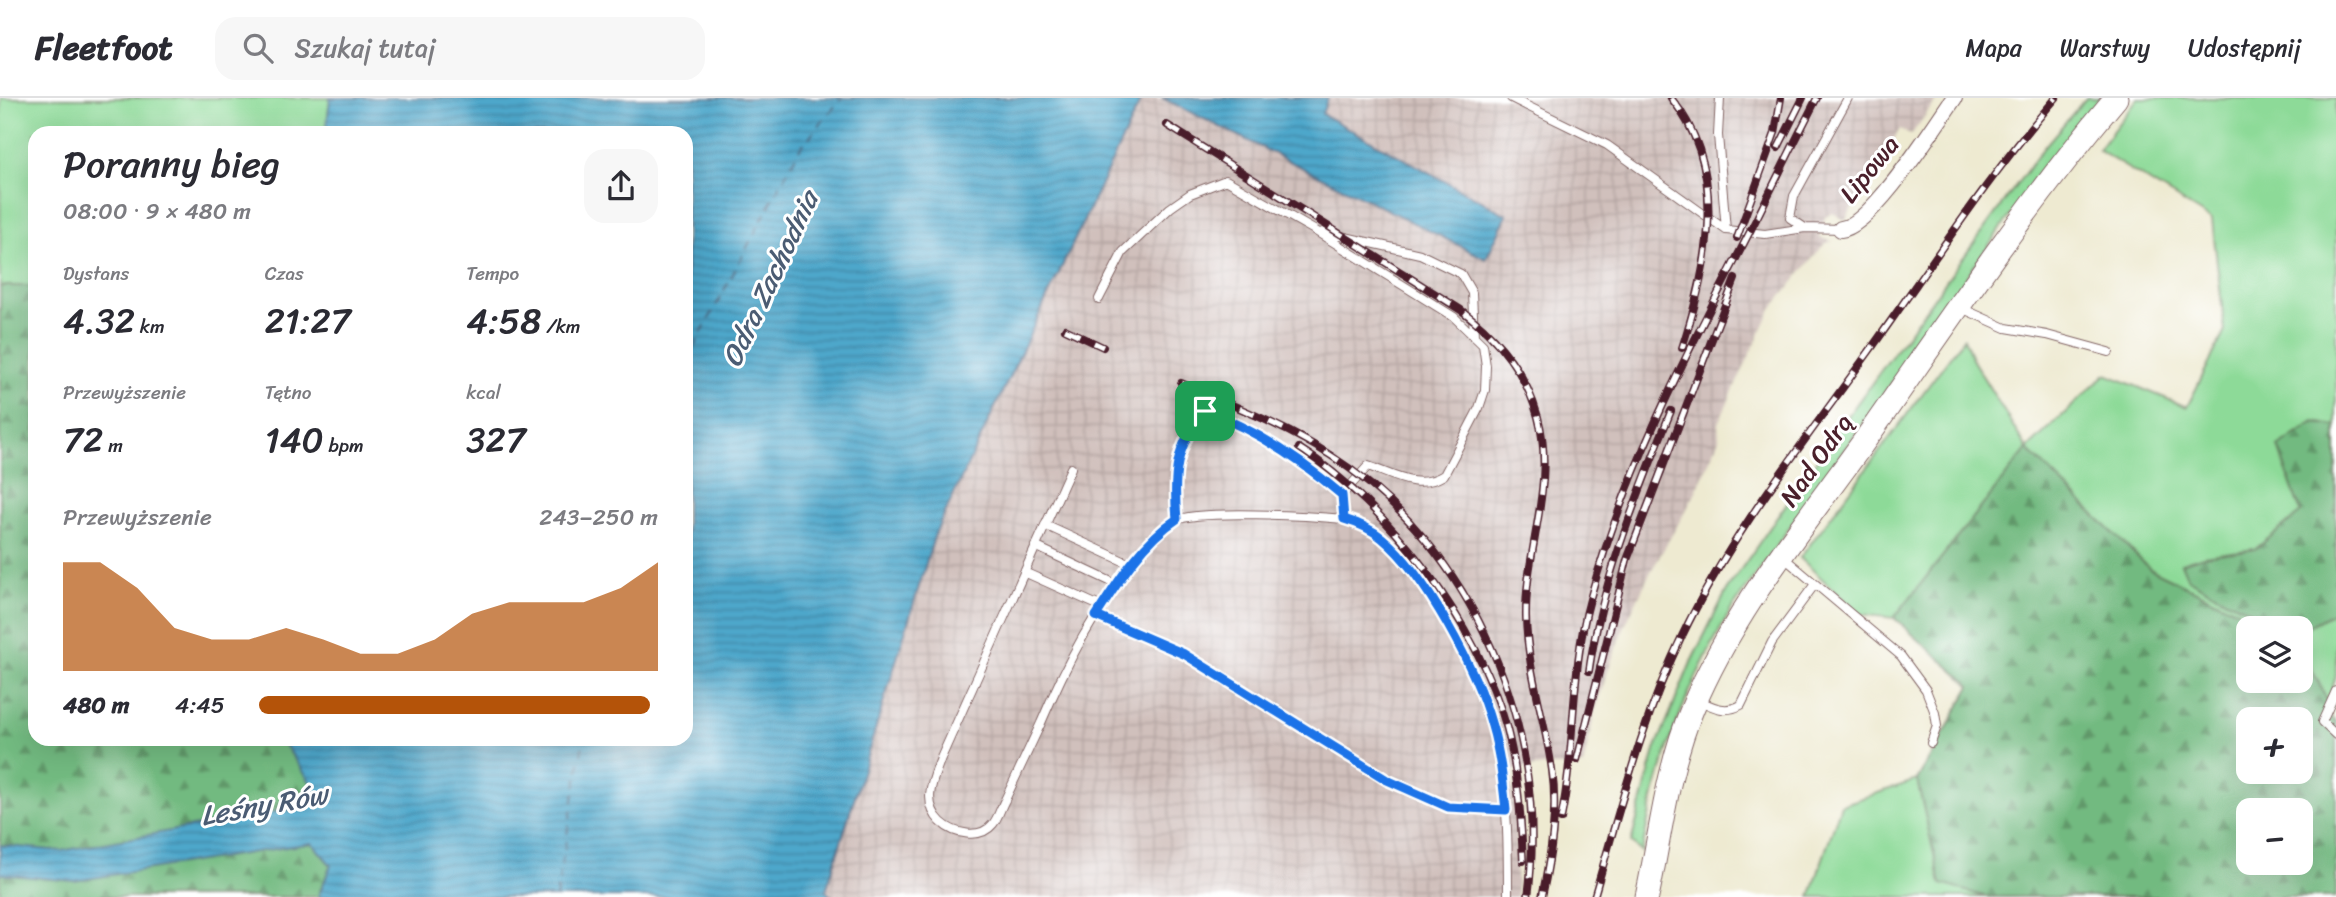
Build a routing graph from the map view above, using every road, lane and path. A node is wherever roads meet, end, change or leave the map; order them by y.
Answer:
1 (1511, 98) edge
2 (1720, 98) edge
3 (1848, 98) edge
4 (1954, 98) edge
5 (2116, 98) edge
6 (1805, 229) junction
7 (1841, 229) joint
8 (1314, 230) junction
9 (1727, 230) junction
10 (1099, 299) dead end
11 (1959, 307) junction
12 (1474, 336) junction
13 (2109, 352) dead end
14 (1071, 468) dead end
15 (1342, 495) junction
16 (1177, 519) junction
17 (1344, 519) junction
18 (1045, 525) junction
19 (1035, 547) junction
20 (1782, 556) junction
21 (1132, 565) junction
22 (1024, 572) junction
23 (1116, 583) junction
24 (1815, 584) junction
25 (1102, 607) junction
26 (1096, 616) junction
27 (2336, 691) edge
28 (1696, 699) junction
29 (2336, 735) edge
30 (1931, 743) dead end
31 (1506, 810) junction
32 (1508, 897) edge
33 (1647, 897) edge

1 - 9 lane
2 - 9 lane
3 - 6 lane
4 - 7 street, Lipowa
5 - 11 street, Nad Odrą
6 - 7 lane
6 - 9 lane
8 - 10 lane
8 - 12 lane
8 - 12 lane
11 - 13 lane
11 - 20 street, Nad Odrą
12 - 15 lane
14 - 18 lane
15 - 16 lane
15 - 17 lane
16 - 17 lane
16 - 21 lane
17 - 31 lane
18 - 19 lane
18 - 21 lane
19 - 22 lane
19 - 23 lane
20 - 24 lane
20 - 28 street, Nad Odrą
21 - 23 lane
22 - 25 lane
22 - 26 lane
23 - 25 lane
24 - 28 lane
24 - 30 lane
25 - 26 lane
26 - 31 lane
27 - 29 lane
28 - 33 street, Nad Odrą
31 - 32 lane

